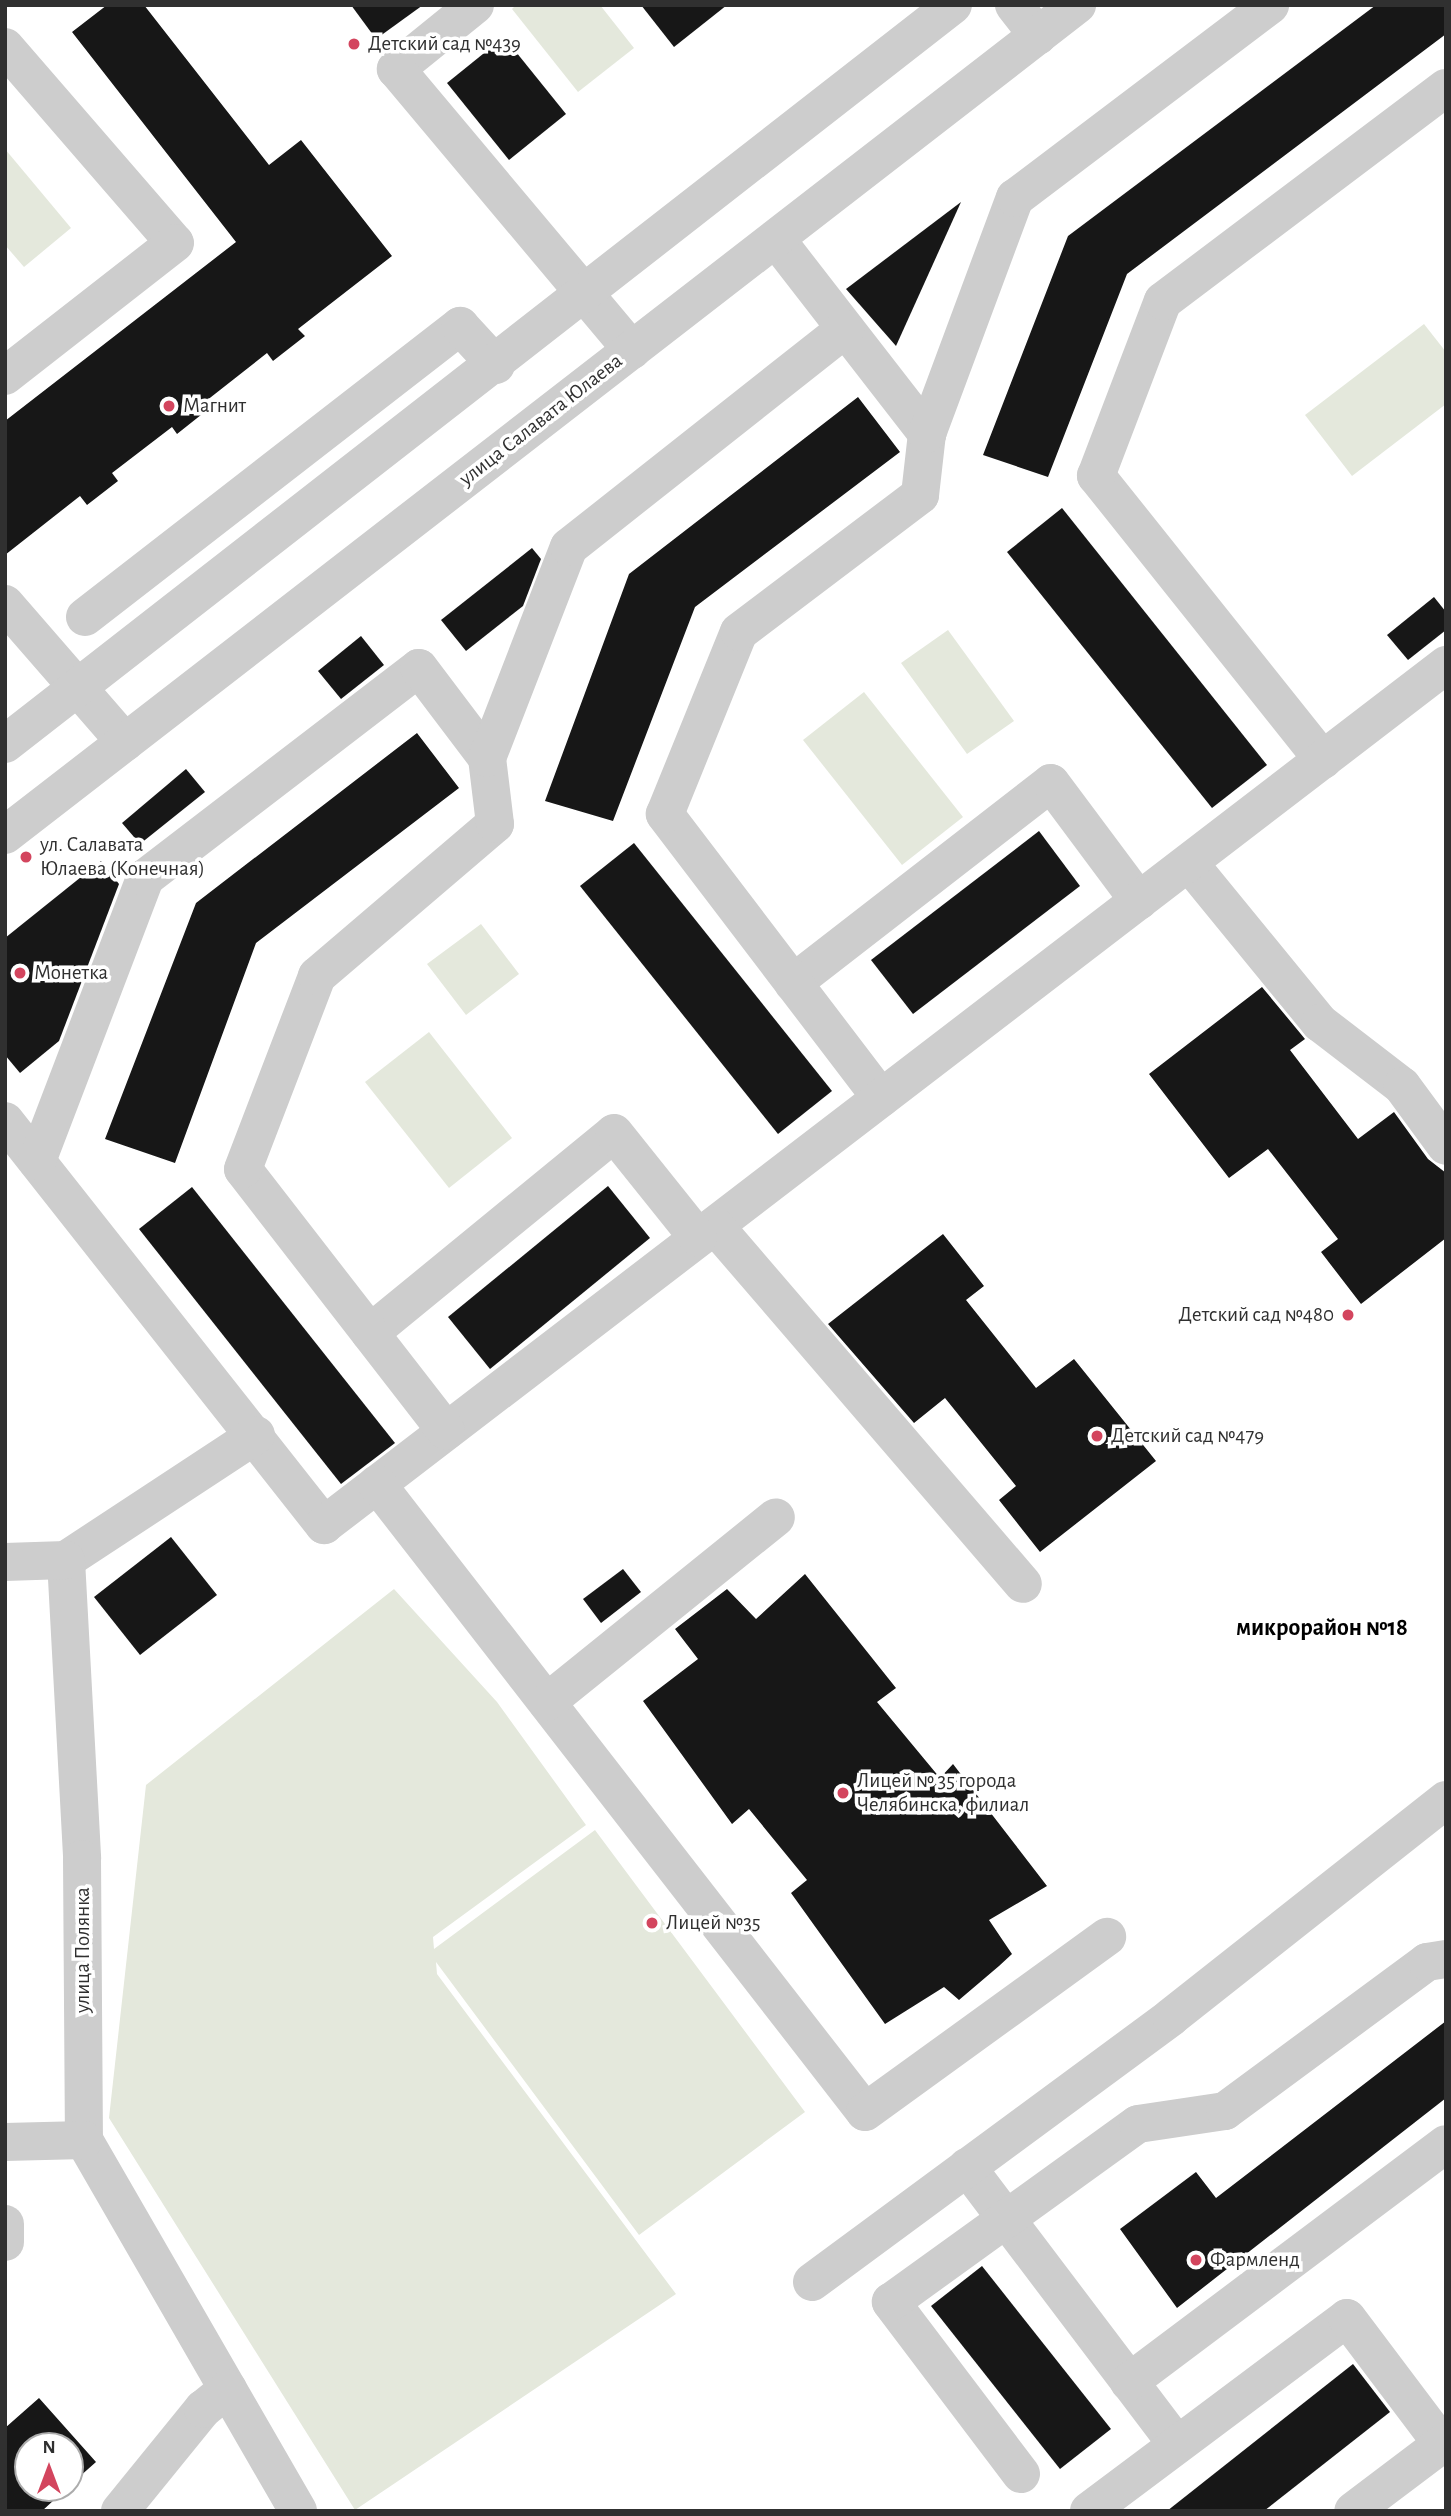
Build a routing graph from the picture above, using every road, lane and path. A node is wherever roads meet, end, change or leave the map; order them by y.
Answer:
1 (475, 5) edge
2 (953, 5) edge
3 (1014, 5) edge
4 (1077, 5) edge
5 (1270, 5) edge
6 (1038, 36) junction
7 (12, 67) edge
8 (1446, 88) edge
9 (776, 239) junction
10 (585, 296) junction
11 (845, 329) junction
12 (632, 350) junction
13 (496, 365) junction
14 (5, 376) edge
15 (927, 434) junction
16 (5, 604) edge
17 (85, 617) dead end
18 (1446, 665) edge
19 (80, 685) junction
20 (125, 742) junction
21 (5, 744) edge
22 (487, 758) junction
23 (1323, 760) junction
24 (5, 835) edge
25 (1189, 863) junction
26 (1139, 901) junction
27 (793, 983) junction
28 (881, 1098) junction
29 (5, 1121) edge
30 (1446, 1146) edge
31 (37, 1161) junction
32 (706, 1232) junction
33 (370, 1332) junction
34 (446, 1431) junction
35 (256, 1435) junction
36 (377, 1485) junction
37 (776, 1517) dead end
38 (66, 1560) junction
39 (5, 1562) edge
40 (1023, 1584) dead end
41 (547, 1702) junction
42 (1446, 1800) edge
43 (1107, 1937) dead end
44 (1446, 1959) edge
45 (84, 2140) junction
46 (5, 2142) edge
47 (1446, 2144) edge
48 (967, 2167) junction
49 (1005, 2217) junction
50 (5, 2224) edge
51 (5, 2242) edge
52 (812, 2282) dead end
53 (1129, 2382) junction
54 (228, 2389) junction
55 (1177, 2445) junction
56 (1021, 2474) dead end
57 (120, 2511) edge
58 (298, 2511) edge
59 (1089, 2511) edge
60 (1353, 2511) edge

1 - 10 street
2 - 10 street
3 - 6 street
4 - 6 street, улица Салавата Юлаева
5 - 15 street
6 - 9 street, улица Салавата Юлаева
7 - 14 street
8 - 23 street
9 - 11 street
9 - 12 street, улица Салавата Юлаева
10 - 12 street
10 - 13 street
11 - 15 street
11 - 22 street
12 - 20 street, улица Салавата Юлаева
13 - 17 street
13 - 19 street
15 - 27 street
16 - 19 street
18 - 23 street
19 - 20 street
19 - 21 street
20 - 24 street, улица Салавата Юлаева
22 - 31 street
22 - 33 street
23 - 25 street
25 - 26 street
25 - 30 street
26 - 27 street
26 - 28 street
27 - 28 street
28 - 32 street
29 - 31 street
31 - 35 street
32 - 33 street
32 - 34 street
32 - 40 street
33 - 34 street
34 - 36 street
35 - 36 street
35 - 38 street
36 - 41 street
37 - 41 street
38 - 39 street
38 - 45 street, улица Полянка
41 - 43 street
42 - 48 street
44 - 49 street
45 - 46 street
45 - 54 street, улица Полянка
47 - 53 street
48 - 49 street
48 - 52 street
49 - 53 street
49 - 56 street
50 - 51 street
53 - 55 street
54 - 57 street
54 - 58 street, улица Полянка
55 - 59 street
55 - 60 street

